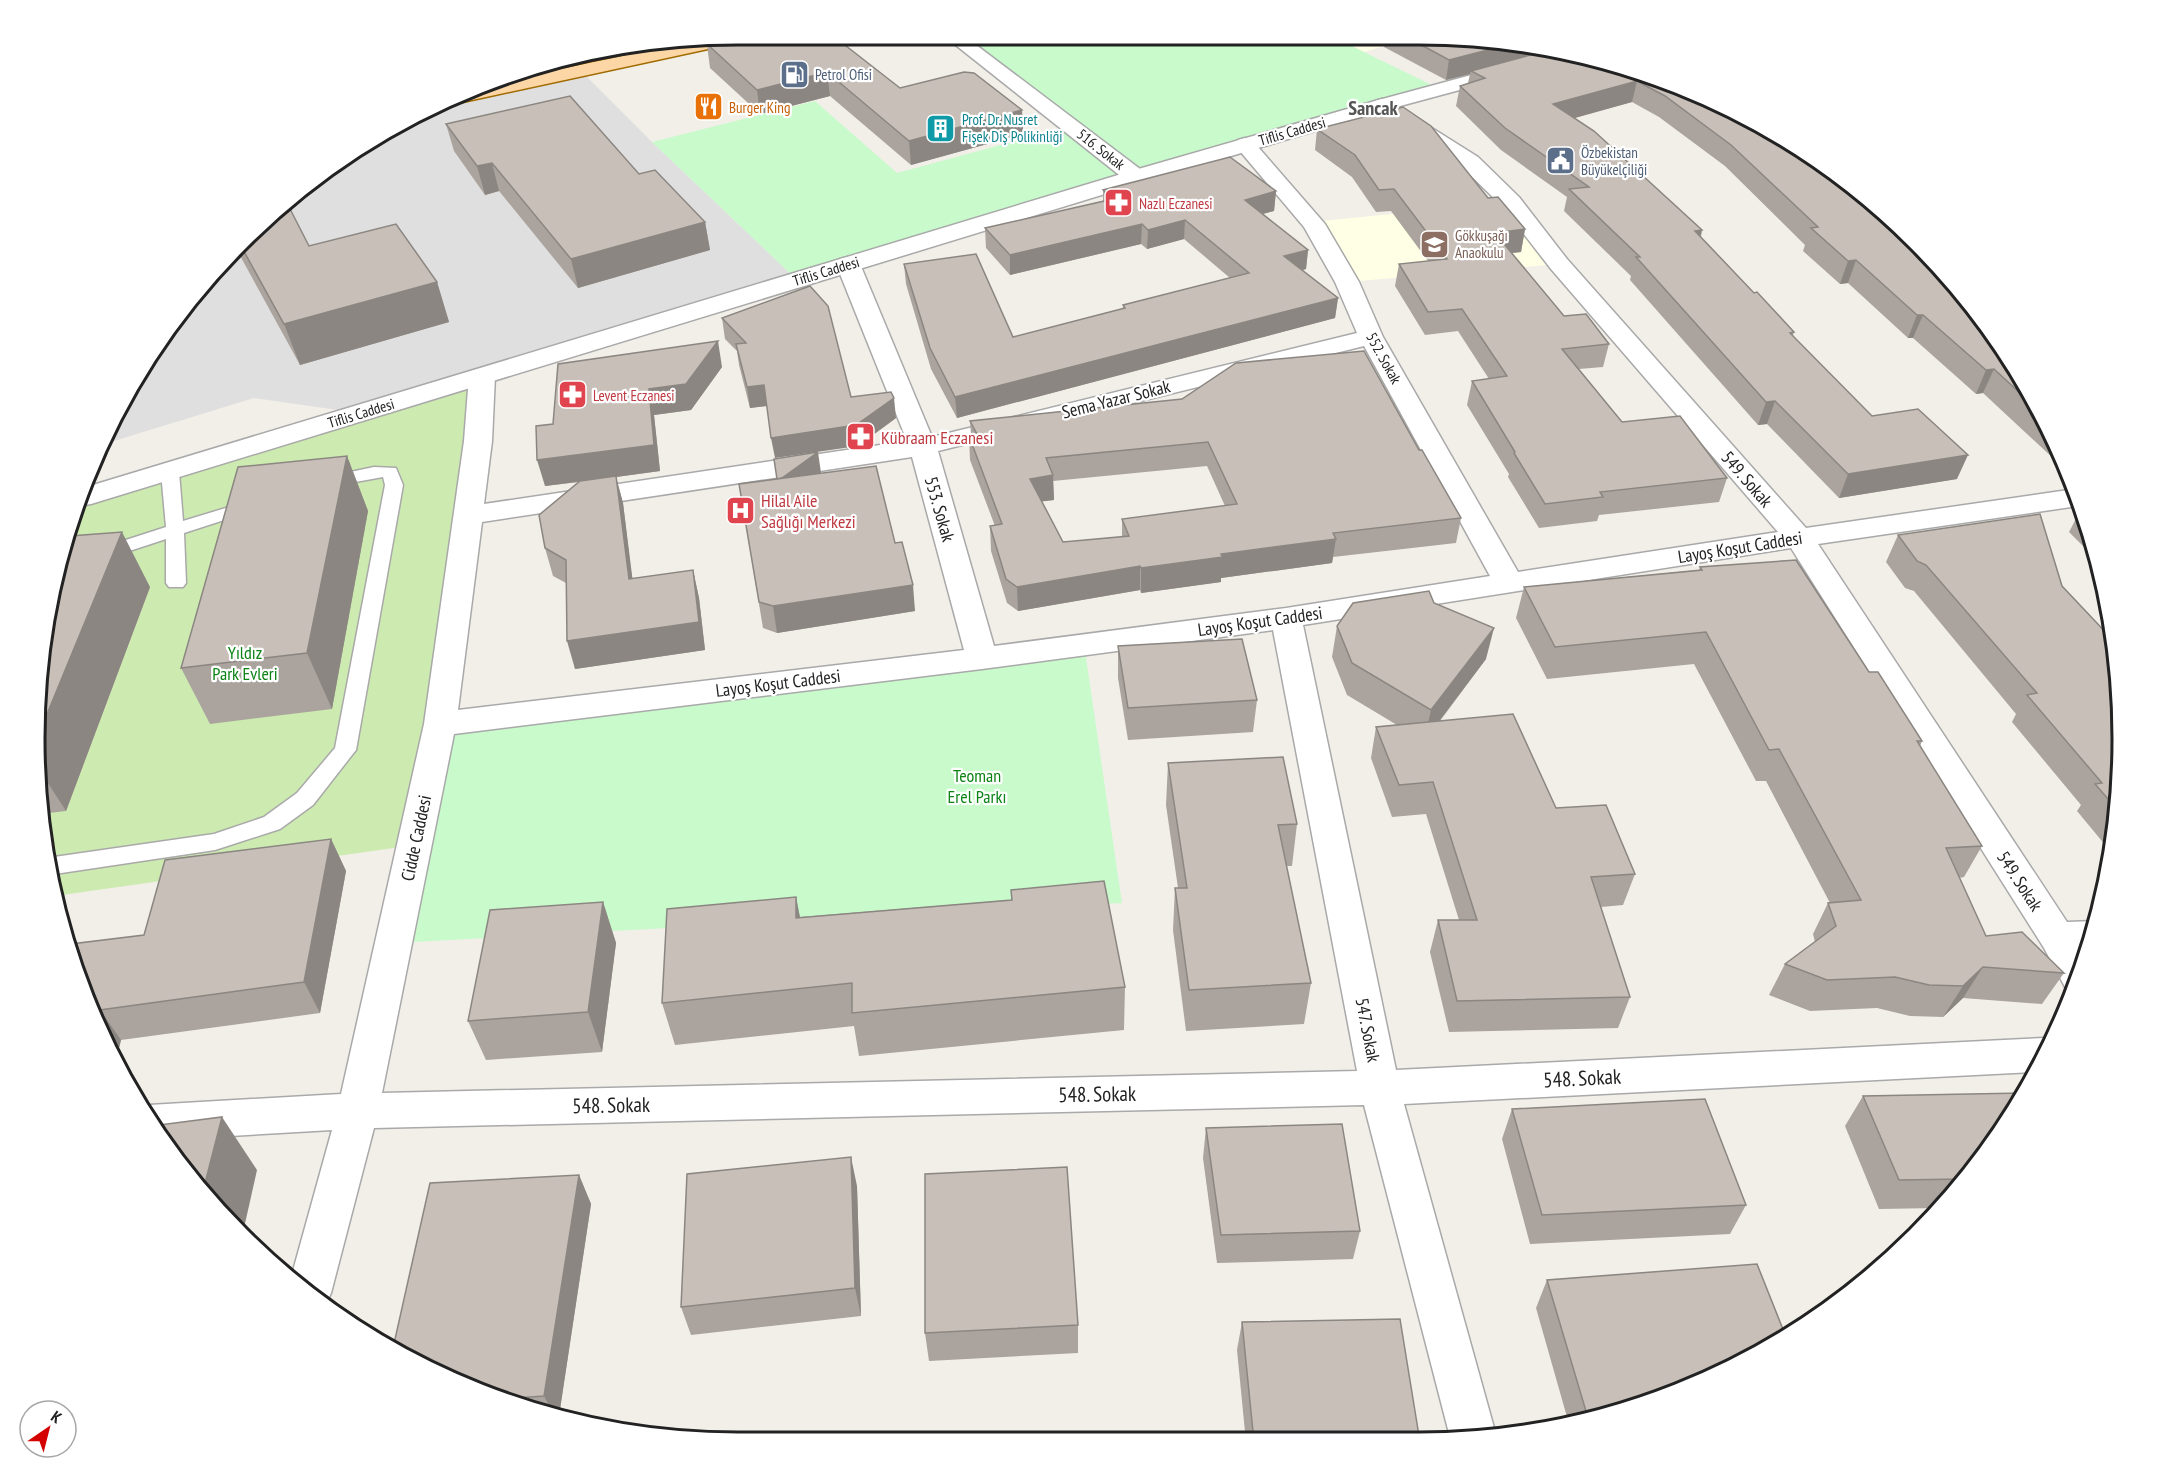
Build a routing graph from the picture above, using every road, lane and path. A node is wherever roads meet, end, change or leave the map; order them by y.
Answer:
1 (966, 45) edge
2 (688, 47) edge
3 (1530, 66) edge
4 (501, 88) edge
5 (1382, 105) junction
6 (1245, 144) junction
7 (1136, 177) junction
8 (848, 264) junction
9 (1371, 337) junction
10 (482, 376) junction
11 (923, 447) junction
12 (170, 472) junction
13 (304, 488) edge
14 (90, 495) edge
15 (272, 498) edge
16 (2068, 498) edge
17 (468, 515) junction
18 (175, 530) junction
19 (1799, 538) junction
20 (84, 560) edge
21 (176, 583) dead end
22 (1509, 583) junction
23 (1286, 618) junction
24 (982, 658) junction
25 (440, 724) junction
26 (57, 866) edge
27 (2074, 936) edge
28 (2076, 957) edge
29 (2035, 1055) edge
30 (1380, 1088) junction
31 (358, 1111) junction
32 (161, 1122) edge
33 (311, 1285) edge
34 (1471, 1430) edge

1 - 7 street, 516. Sokak
2 - 4 main road
3 - 5 street, Tiflis Caddesi
5 - 6 street, Tiflis Caddesi
5 - 19 street, 549. Sokak
6 - 7 street, Tiflis Caddesi
6 - 9 street, 552. Sokak
7 - 8 street, Tiflis Caddesi
8 - 10 street, Tiflis Caddesi
8 - 11 street, 553. Sokak
9 - 11 street, Sema Yazar Sokak
9 - 22 street, 552. Sokak
10 - 12 street, Tiflis Caddesi
10 - 17 street, Cidde Caddesi
11 - 17 street, Sema Yazar Sokak
11 - 24 street, 553. Sokak
12 - 14 street, Tiflis Caddesi
12 - 18 lane
13 - 26 lane
15 - 18 lane
16 - 19 street, Layoş Koşut Caddesi
17 - 25 street, Cidde Caddesi
18 - 20 lane
18 - 21 lane
19 - 22 street, Layoş Koşut Caddesi
19 - 27 street, 549. Sokak
22 - 23 street, Layoş Koşut Caddesi
23 - 24 street, Layoş Koşut Caddesi
23 - 30 street, 547. Sokak
24 - 25 street, Layoş Koşut Caddesi
25 - 31 street, Cidde Caddesi
27 - 28 street, 549. Sokak
29 - 30 street, 548. Sokak
30 - 31 street, 548. Sokak
30 - 34 street, 547. Sokak
31 - 32 street, 548. Sokak
31 - 33 street, Cidde Caddesi

